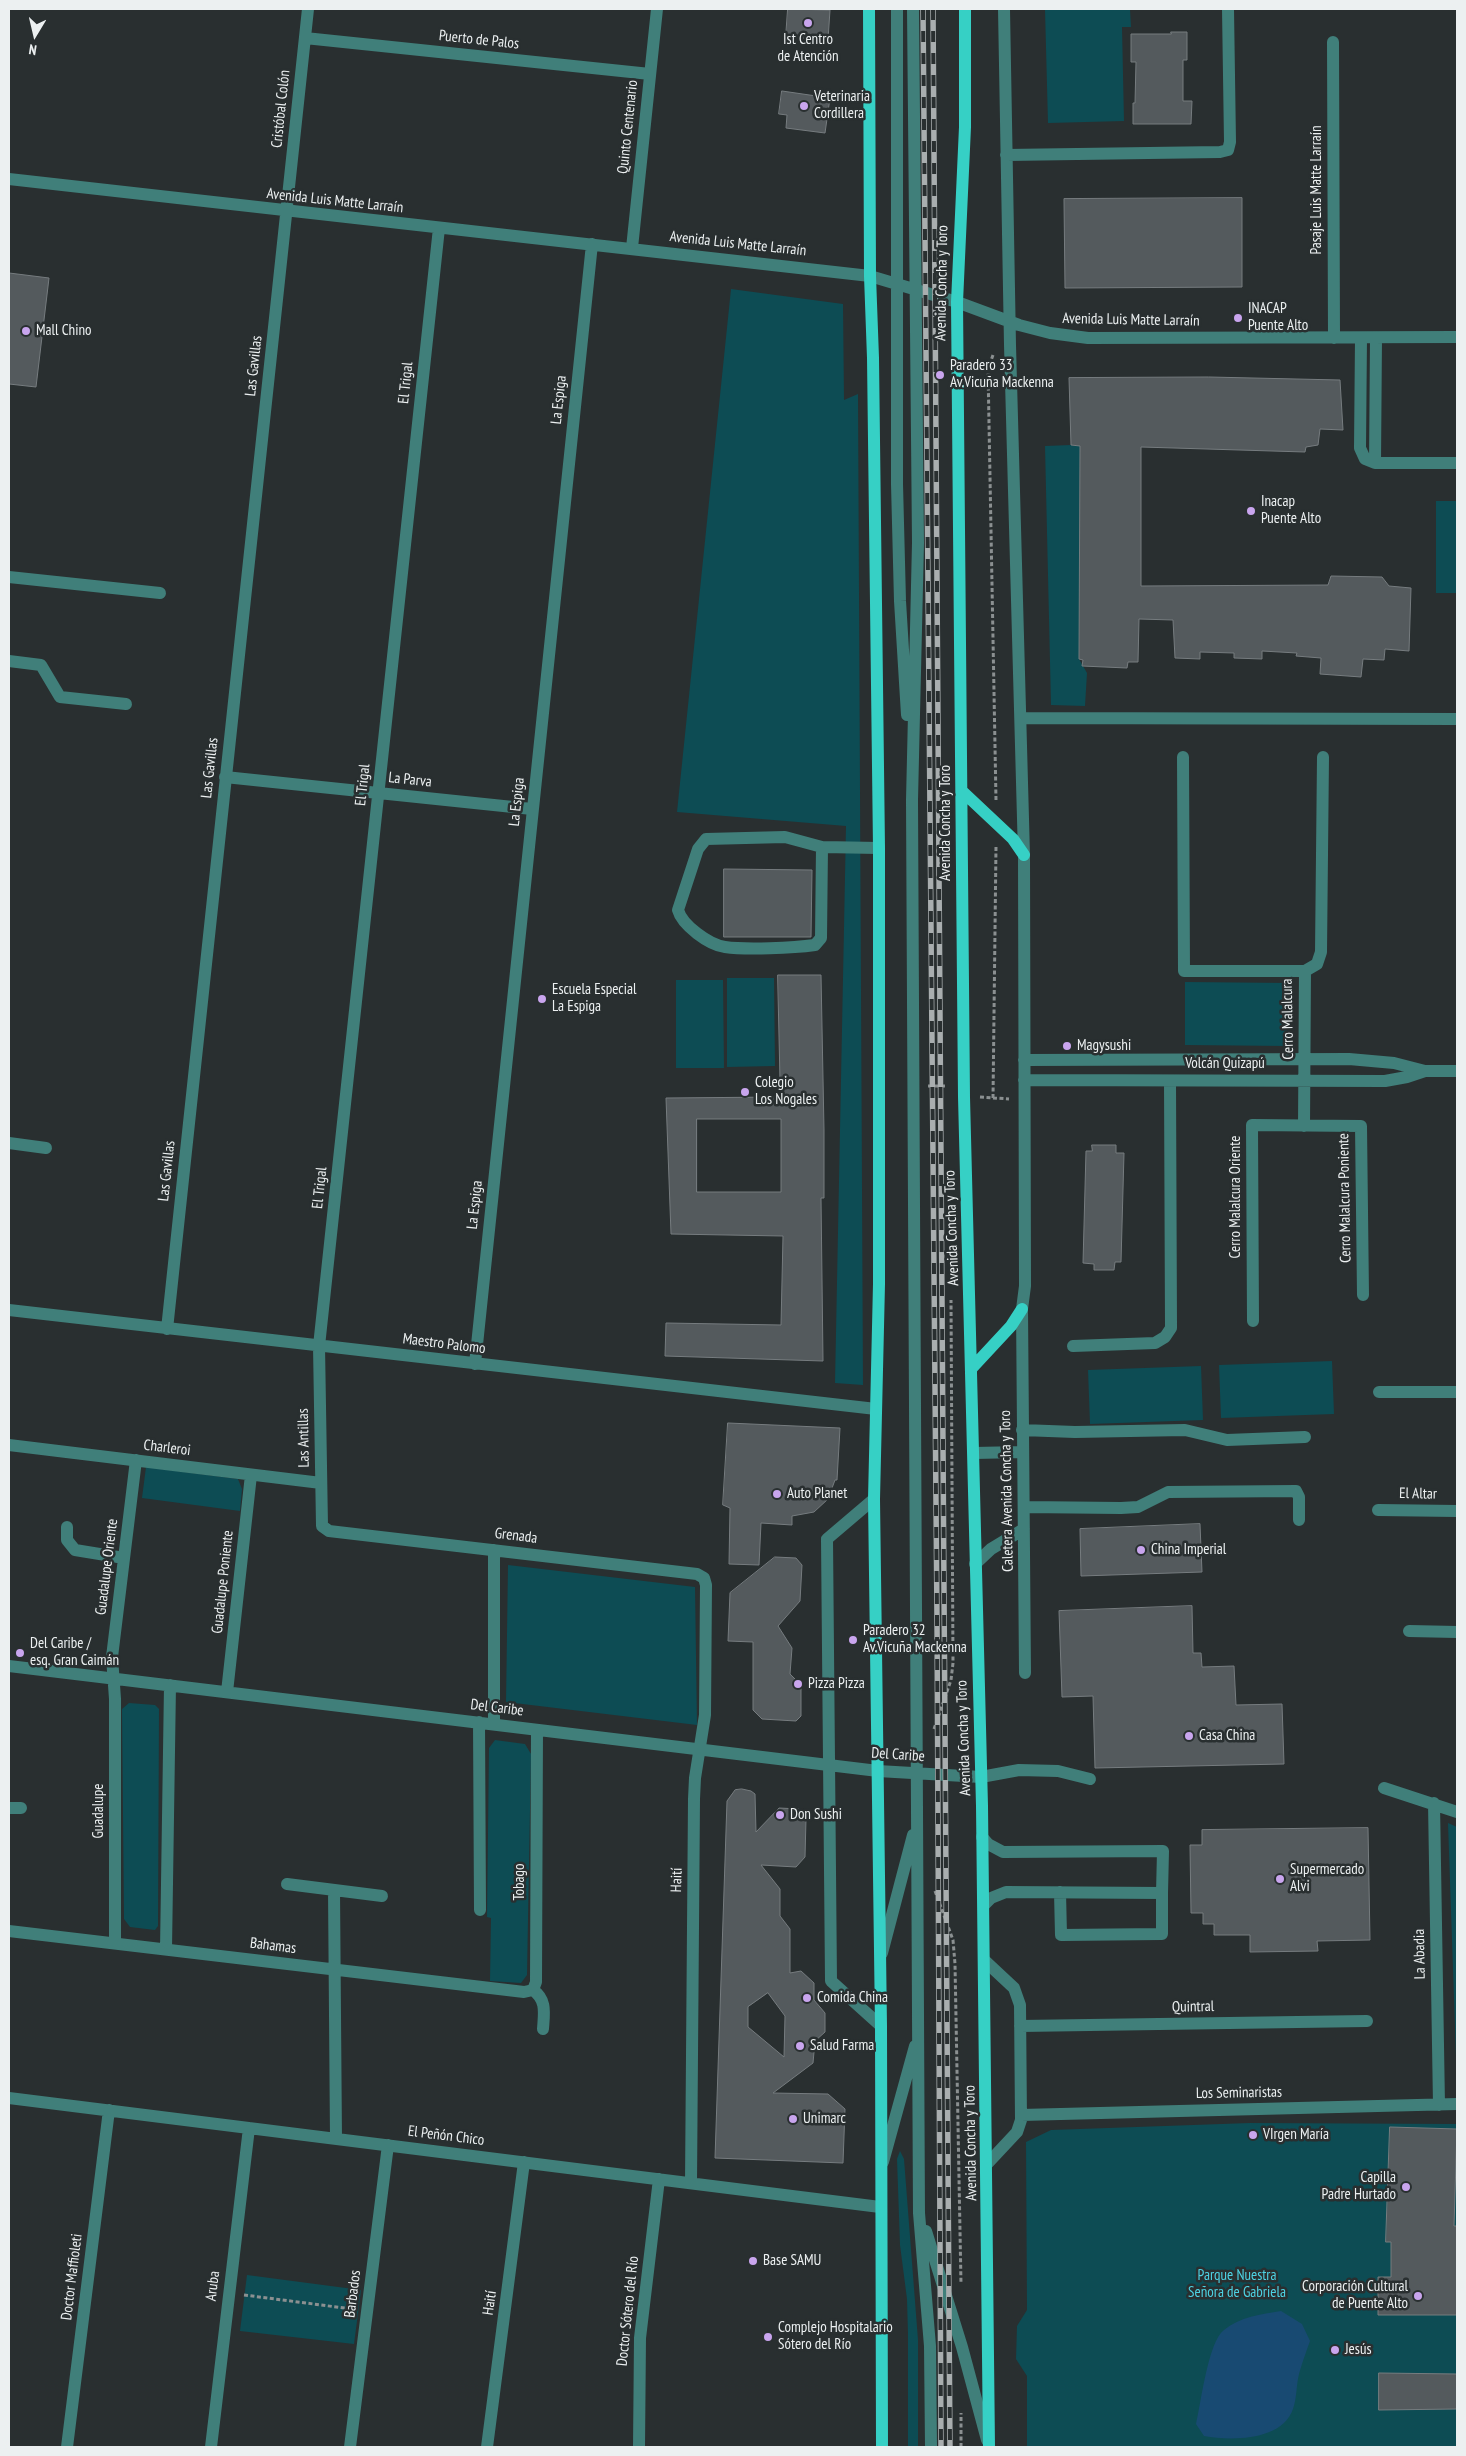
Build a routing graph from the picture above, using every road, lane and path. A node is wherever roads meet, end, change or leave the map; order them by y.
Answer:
1 (308, 9) edge
2 (657, 9) edge
3 (869, 9) edge
4 (897, 9) edge
5 (913, 9) edge
6 (965, 9) edge
7 (1004, 9) edge
8 (1228, 9) edge
9 (305, 38) junction
10 (1332, 42) dead end
11 (650, 74) junction
12 (1006, 155) junction
13 (9, 179) edge
14 (287, 212) junction
15 (439, 228) junction
16 (592, 244) junction
17 (632, 248) junction
18 (870, 276) junction
19 (897, 283) junction
20 (917, 289) junction
21 (957, 302) junction
22 (1009, 321) junction
23 (1457, 337) edge
24 (1334, 338) junction
25 (1361, 338) junction
26 (1376, 338) junction
27 (1376, 463) junction
28 (1457, 463) edge
29 (9, 578) edge
30 (160, 593) dead end
31 (9, 661) edge
32 (126, 704) dead end
33 (1021, 718) junction
34 (1457, 719) edge
35 (1183, 756) dead end
36 (1322, 757) dead end
37 (225, 777) junction
38 (963, 792) junction
39 (378, 793) junction
40 (912, 800) junction
41 (532, 810) junction
42 (822, 847) junction
43 (879, 848) junction
44 (1024, 855) junction
45 (1305, 971) junction
46 (1305, 1059) junction
47 (1024, 1060) junction
48 (1425, 1071) junction
49 (1457, 1071) edge
50 (1024, 1080) junction
51 (1170, 1081) junction
52 (1304, 1081) junction
53 (1304, 1126) junction
54 (9, 1143) edge
55 (46, 1148) dead end
56 (1363, 1295) dead end
57 (1022, 1309) junction
58 (9, 1310) edge
59 (1253, 1321) dead end
60 (167, 1329) junction
61 (319, 1346) junction
62 (1072, 1346) dead end
63 (474, 1364) junction
64 (972, 1368) junction
65 (1379, 1392) dead end
66 (1457, 1392) edge
67 (876, 1409) junction
68 (1022, 1430) junction
69 (1305, 1437) dead end
70 (9, 1445) edge
71 (1022, 1452) junction
72 (974, 1453) junction
73 (136, 1460) junction
74 (251, 1475) junction
75 (321, 1483) junction
76 (874, 1498) junction
77 (1024, 1507) junction
78 (1378, 1510) dead end
79 (1457, 1511) edge
80 (1299, 1520) dead end
81 (67, 1527) dead end
82 (324, 1528) joint
83 (1024, 1529) junction
84 (494, 1550) junction
85 (124, 1558) junction
86 (975, 1564) junction
87 (704, 1578) joint
88 (1409, 1631) dead end
89 (1457, 1632) edge
90 (9, 1666) edge
91 (1025, 1672) dead end
92 (114, 1678) junction
93 (170, 1685) junction
94 (227, 1692) junction
95 (479, 1722) junction
96 (494, 1724) junction
97 (537, 1730) junction
98 (701, 1749) junction
99 (828, 1765) junction
100 (878, 1771) junction
101 (918, 1773) junction
102 (982, 1777) junction
103 (1090, 1779) dead end
104 (1384, 1788) dead end
105 (1434, 1803) junction
106 (1457, 1812) edge
107 (918, 1816) junction
108 (982, 1837) junction
109 (287, 1884) dead end
110 (334, 1890) junction
111 (1060, 1892) junction
112 (1162, 1893) junction
113 (382, 1896) dead end
114 (984, 1905) junction
115 (480, 1910) dead end
116 (9, 1931) edge
117 (115, 1943) junction
118 (166, 1950) junction
119 (880, 1959) junction
120 (984, 1960) junction
121 (335, 1969) junction
122 (533, 1990) junction
123 (1367, 2021) dead end
124 (881, 2026) junction
125 (1020, 2026) junction
126 (543, 2029) dead end
127 (919, 2029) junction
128 (9, 2098) edge
129 (1457, 2104) edge
130 (1439, 2105) junction
131 (109, 2110) junction
132 (1021, 2115) junction
133 (249, 2128) junction
134 (336, 2139) junction
135 (388, 2145) junction
136 (524, 2162) junction
137 (988, 2163) junction
138 (880, 2173) junction
139 (659, 2179) junction
140 (691, 2183) junction
141 (880, 2207) junction
142 (919, 2213) junction
143 (229, 2293) junction
144 (367, 2311) junction
145 (67, 2447) edge
146 (210, 2447) edge
147 (350, 2447) edge
148 (487, 2447) edge
149 (639, 2447) edge
150 (882, 2447) edge
151 (932, 2447) edge
152 (989, 2447) edge

1 - 9 street, Cristóbal Colón
2 - 11 street, Quinto Centenario
3 - 18 main road
4 - 19 street
5 - 20 street
6 - 21 main road, Avenida Concha y Toro
7 - 12 street
8 - 12 street
9 - 11 street, Puerto de Palos
9 - 14 street, Cristóbal Colón
10 - 24 street, Pasaje Luis Matte Larraín
11 - 17 street, Quinto Centenario
12 - 22 street
13 - 14 street, Avenida Luis Matte Larraín
14 - 15 street, Avenida Luis Matte Larraín
14 - 37 street, Las Gavillas
15 - 16 street, Avenida Luis Matte Larraín
15 - 39 street, El Trigal
16 - 17 street, Avenida Luis Matte Larraín
16 - 41 street, La Espiga
17 - 18 street, Avenida Luis Matte Larraín
18 - 19 street, Avenida Luis Matte Larraín
18 - 43 main road
19 - 20 street, Avenida Luis Matte Larraín
19 - 40 street
20 - 21 street, Avenida Luis Matte Larraín
20 - 40 street
21 - 22 street, Avenida Luis Matte Larraín
21 - 38 main road, Avenida Concha y Toro
22 - 24 street, Avenida Luis Matte Larraín
22 - 33 street
23 - 26 street, Avenida Luis Matte Larraín
24 - 25 street, Avenida Luis Matte Larraín
25 - 26 street, Avenida Luis Matte Larraín
25 - 27 street
26 - 27 street
27 - 28 street
29 - 30 street
31 - 32 street
33 - 34 street
33 - 44 street
35 - 45 street, Cerro Malalcura
36 - 45 street
37 - 39 street, La Parva
37 - 60 street, Las Gavillas
38 - 44 main road
38 - 64 main road, Avenida Concha y Toro
39 - 41 street, La Parva
39 - 61 street, El Trigal
40 - 101 street
41 - 63 street, La Espiga
42 - 42 street
42 - 43 street
43 - 67 main road
44 - 47 street
45 - 46 street, Cerro Malalcura
46 - 47 street, Volcán Quizapú
46 - 48 street, Volcán Quizapú
46 - 52 street, Cerro Malalcura
47 - 50 street
48 - 49 street, Volcán Quizapú
48 - 52 street, Volcán Quizapú
50 - 51 street, Volcán Quizapú
50 - 57 street
51 - 52 street, Volcán Quizapú
51 - 62 street
52 - 53 street, Cerro Malalcura
53 - 56 street, Cerro Malalcura Poniente
53 - 59 street, Cerro Malalcura Oriente
54 - 55 street
57 - 64 main road
57 - 68 street, Caletera Avenida Concha y Toro
58 - 60 street, Maestro Palomo
60 - 61 street, Maestro Palomo
61 - 63 street, Maestro Palomo
61 - 75 street, Las Antillas
63 - 67 street, Maestro Palomo
64 - 72 main road, Avenida Concha y Toro
65 - 66 street
67 - 76 main road
68 - 69 street
68 - 71 street, Caletera Avenida Concha y Toro
70 - 73 street, Charleroi
71 - 72 street
71 - 77 street, Caletera Avenida Concha y Toro
72 - 86 main road, Avenida Concha y Toro
73 - 74 street, Charleroi
73 - 85 street, Guadalupe Oriente
74 - 75 street, Charleroi
74 - 94 street, Guadalupe Poniente
75 - 82 street, Las Antillas
76 - 99 street
76 - 100 main road
77 - 80 street
77 - 83 street, Caletera Avenida Concha y Toro
78 - 79 street, El Altar
81 - 85 street
82 - 84 street, Grenada
83 - 86 street
83 - 91 street, Caletera Avenida Concha y Toro
84 - 87 street, Grenada
84 - 96 street
85 - 92 street, Guadalupe Oriente
86 - 102 main road, Avenida Concha y Toro
87 - 98 street, Haití
88 - 89 street
90 - 92 street, Del Caribe
92 - 93 street, Del Caribe
92 - 117 street, Guadalupe
93 - 94 street, Del Caribe
93 - 118 street
94 - 95 street, Del Caribe
95 - 96 street, Del Caribe
95 - 115 street
96 - 97 street, Del Caribe
97 - 98 street, Del Caribe
97 - 122 street, Tobago
98 - 99 street, Del Caribe
98 - 140 street, Haití
99 - 100 street, Del Caribe
99 - 124 street
100 - 101 street, Del Caribe
100 - 119 main road
101 - 102 street, Del Caribe
101 - 107 street
102 - 103 street, Del Caribe
102 - 108 main road, Avenida Concha y Toro
104 - 105 street
105 - 106 street
105 - 130 street, La Abadia
107 - 119 street
107 - 127 street
108 - 112 street
108 - 114 main road, Avenida Concha y Toro
109 - 110 street
110 - 113 street
110 - 121 street
111 - 112 street
111 - 112 street
111 - 114 street
114 - 120 main road, Avenida Concha y Toro
116 - 117 street, Bahamas
117 - 118 street, Bahamas
118 - 121 street, Bahamas
119 - 124 main road
120 - 125 street
120 - 137 main road, Avenida Concha y Toro
121 - 122 street, Bahamas
121 - 134 street
122 - 126 street
123 - 125 street, Quintral
124 - 138 main road
125 - 132 street
127 - 138 street
127 - 142 street
128 - 131 street, El Peñón Chico
129 - 130 street, Los Seminaristas
130 - 132 street, Los Seminaristas
131 - 133 street, El Peñón Chico
131 - 145 street, Doctor Maffioleti
132 - 137 street
133 - 134 street, El Peñón Chico
133 - 143 street, Aruba
134 - 135 street, El Peñón Chico
135 - 136 street, El Peñón Chico
135 - 144 street, Barbados
136 - 139 street, El Peñón Chico
136 - 148 street, Haití
137 - 152 main road, Avenida Concha y Toro
138 - 141 main road
139 - 140 street, El Peñón Chico
139 - 149 street, Doctor Sótero del Río
140 - 141 street, El Peñón Chico
141 - 150 main road
142 - 151 street
142 - 152 street
143 - 144 path
143 - 146 street, Aruba
144 - 147 street, Barbados

